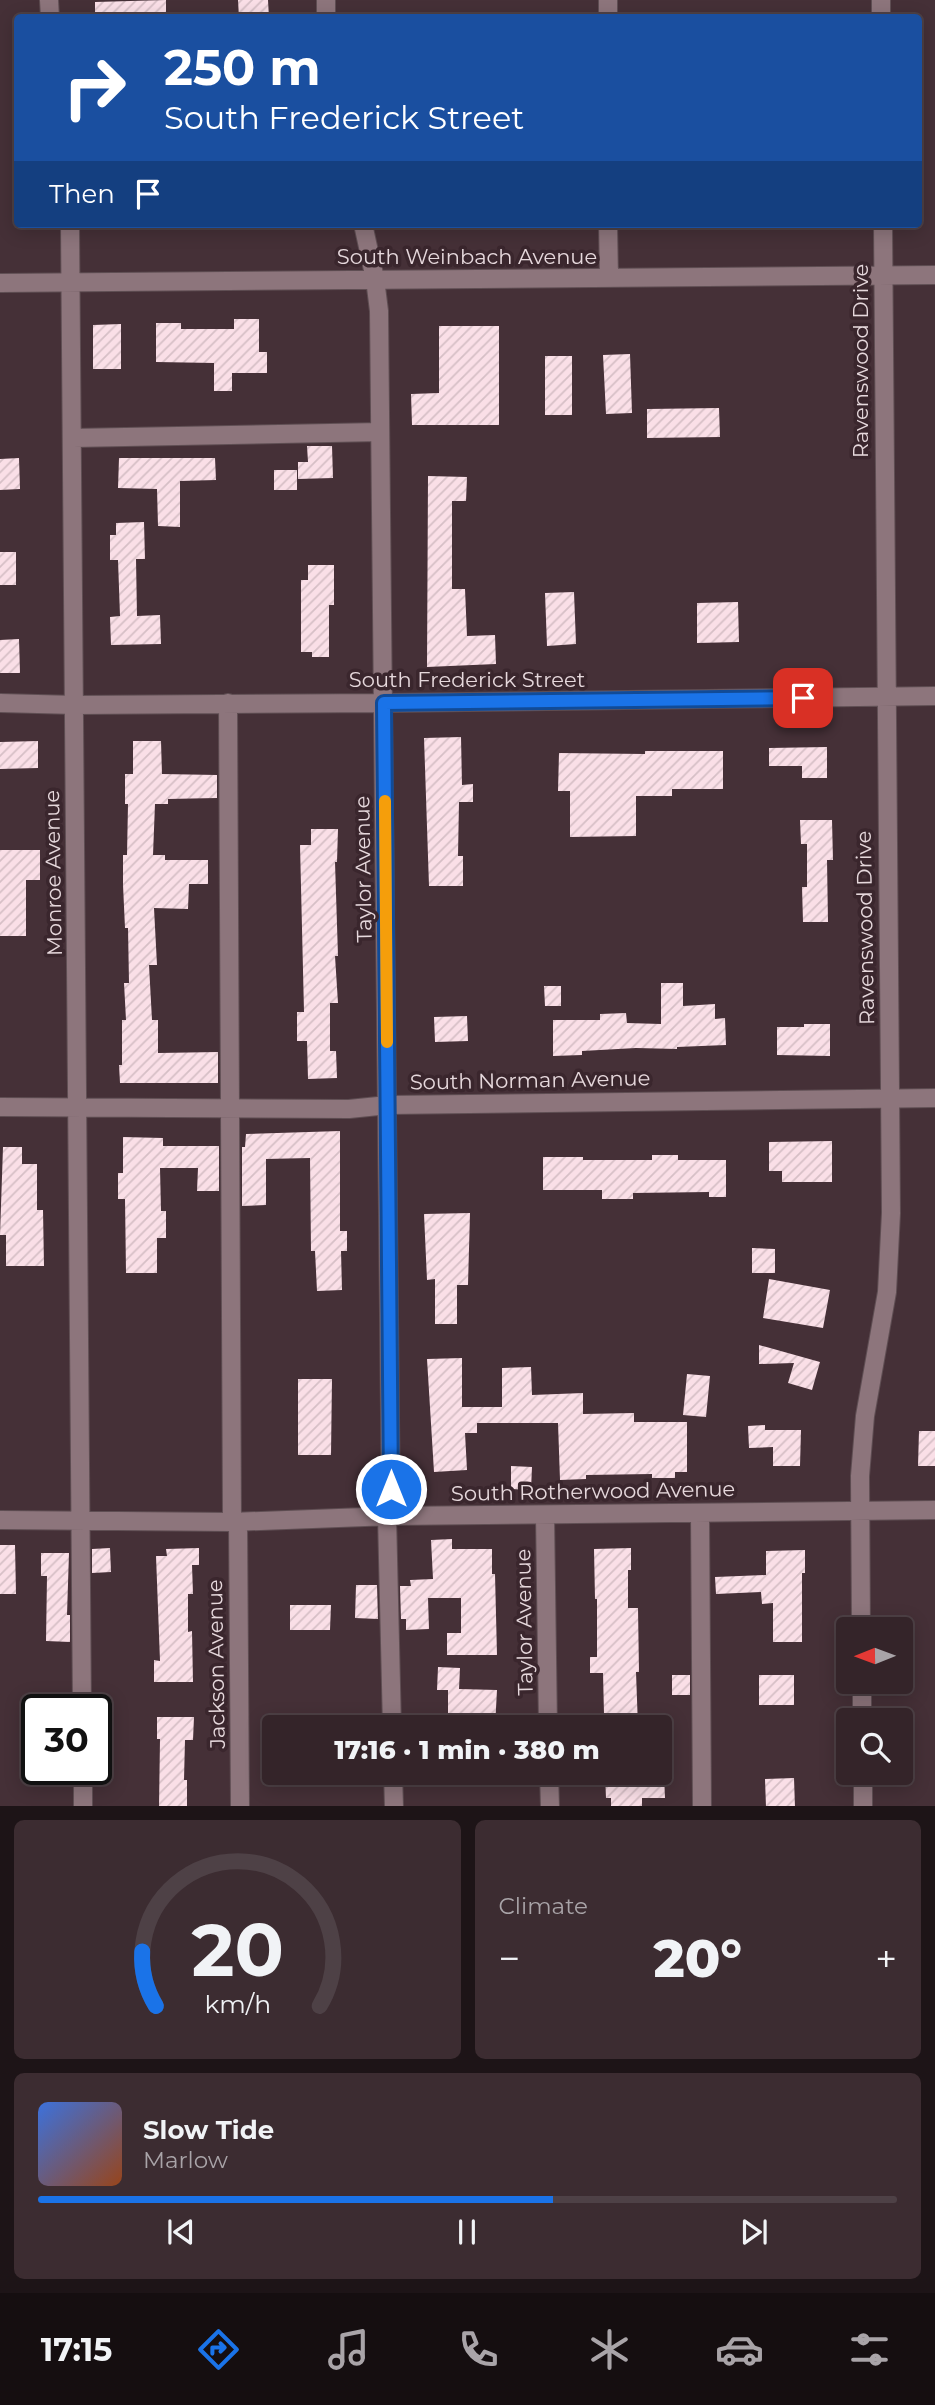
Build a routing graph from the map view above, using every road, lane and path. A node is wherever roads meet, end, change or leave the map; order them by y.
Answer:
1 (70, 228) edge
2 (364, 228) edge
3 (608, 228) edge
4 (883, 228) edge
5 (882, 275) junction
6 (935, 275) edge
7 (609, 278) junction
8 (375, 279) junction
9 (71, 282) junction
10 (0, 283) edge
11 (380, 432) junction
12 (73, 438) junction
13 (887, 696) junction
14 (935, 696) edge
15 (0, 703) edge
16 (228, 703) junction
17 (384, 703) junction
18 (75, 705) junction
19 (935, 1098) edge
20 (890, 1099) junction
21 (388, 1105) junction
22 (0, 1107) edge
23 (78, 1107) junction
24 (231, 1107) junction
25 (935, 1510) edge
26 (860, 1511) junction
27 (700, 1513) junction
28 (545, 1515) junction
29 (389, 1516) junction
30 (0, 1520) edge
31 (80, 1522) junction
32 (235, 1522) junction
33 (861, 1617) edge
34 (82, 1694) edge
35 (392, 1715) edge
36 (548, 1715) edge
37 (83, 1785) edge
38 (393, 1785) edge
39 (549, 1785) edge
40 (863, 1785) edge
41 (83, 1806) edge
42 (240, 1806) edge
43 (394, 1806) edge
44 (550, 1806) edge
45 (702, 1806) edge
46 (863, 1806) edge

1 - 9 street, Monroe Avenue
2 - 8 street, Taylor Avenue
3 - 7 street
4 - 5 street, Ravenswood Drive
5 - 6 street, South Weinbach Avenue
5 - 7 street, South Weinbach Avenue
5 - 13 street, Ravenswood Drive
7 - 8 street, South Weinbach Avenue
8 - 9 street, South Weinbach Avenue
8 - 11 street, Taylor Avenue
9 - 10 street, South Weinbach Avenue
9 - 12 street, Monroe Avenue
11 - 12 street
11 - 17 street, Taylor Avenue
12 - 18 street, Monroe Avenue
13 - 14 street, South Frederick Street
13 - 17 street, South Frederick Street
13 - 20 street, Ravenswood Drive
15 - 18 street, South Frederick Street
16 - 17 street, South Frederick Street
16 - 18 street, South Frederick Street
16 - 24 street, Jackson Avenue
17 - 21 street, Taylor Avenue
18 - 23 street, Monroe Avenue
19 - 20 street, South Norman Avenue
20 - 21 street, South Norman Avenue
20 - 26 street, Ravenswood Drive
21 - 24 street, South Norman Avenue
21 - 29 street, Taylor Avenue
22 - 23 street, South Norman Avenue
23 - 24 street, South Norman Avenue
23 - 31 street, Monroe Avenue
24 - 32 street, Jackson Avenue
25 - 26 street, South Rotherwood Avenue
26 - 27 street, South Rotherwood Avenue
26 - 33 street, Ravenswood Drive
27 - 28 street, South Rotherwood Avenue
27 - 45 street
28 - 29 street, South Rotherwood Avenue
28 - 36 street, Taylor Avenue
29 - 32 street, South Rotherwood Avenue
29 - 35 street, Taylor Avenue
30 - 31 street, South Rotherwood Avenue
31 - 32 street, South Rotherwood Avenue
31 - 34 street, Monroe Avenue
32 - 42 street, Jackson Avenue
37 - 41 street
38 - 43 street
39 - 44 street
40 - 46 street

